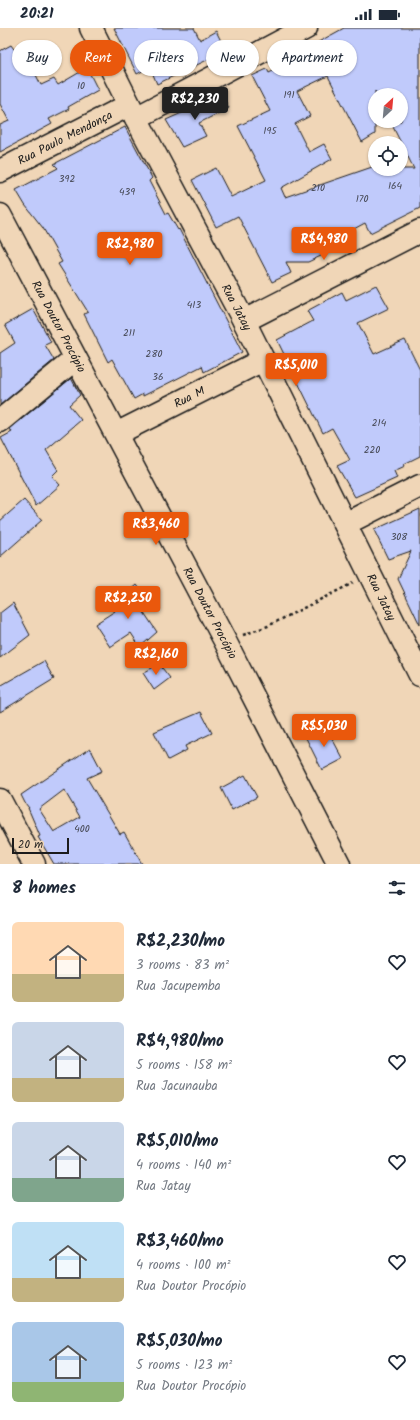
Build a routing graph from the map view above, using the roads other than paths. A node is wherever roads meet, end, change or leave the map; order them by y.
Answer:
1 (91, 28) edge
2 (306, 28) edge
3 (132, 111) junction
4 (0, 171) edge
5 (0, 215) edge
6 (420, 231) edge
7 (244, 321) junction
8 (75, 358) junction
9 (263, 360) junction
10 (0, 421) edge
11 (116, 434) junction
12 (420, 486) edge
13 (345, 524) junction
14 (420, 675) edge
15 (0, 800) edge
16 (34, 864) edge
17 (339, 864) edge

1 - 3 street, Rua Jatay
2 - 3 street, Rua Paulo Mendonça
3 - 4 street, Rua Paulo Mendonça
3 - 7 street, Rua Jatay
5 - 8 street, Rua Doutor Procópio
6 - 7 street
7 - 9 street, Rua Jatay
8 - 10 street
8 - 11 street, Rua Doutor Procópio
9 - 11 street, Rua M
9 - 13 street, Rua Jatay
11 - 17 street, Rua Doutor Procópio
12 - 13 street
13 - 14 street, Rua Jatay
15 - 16 street

